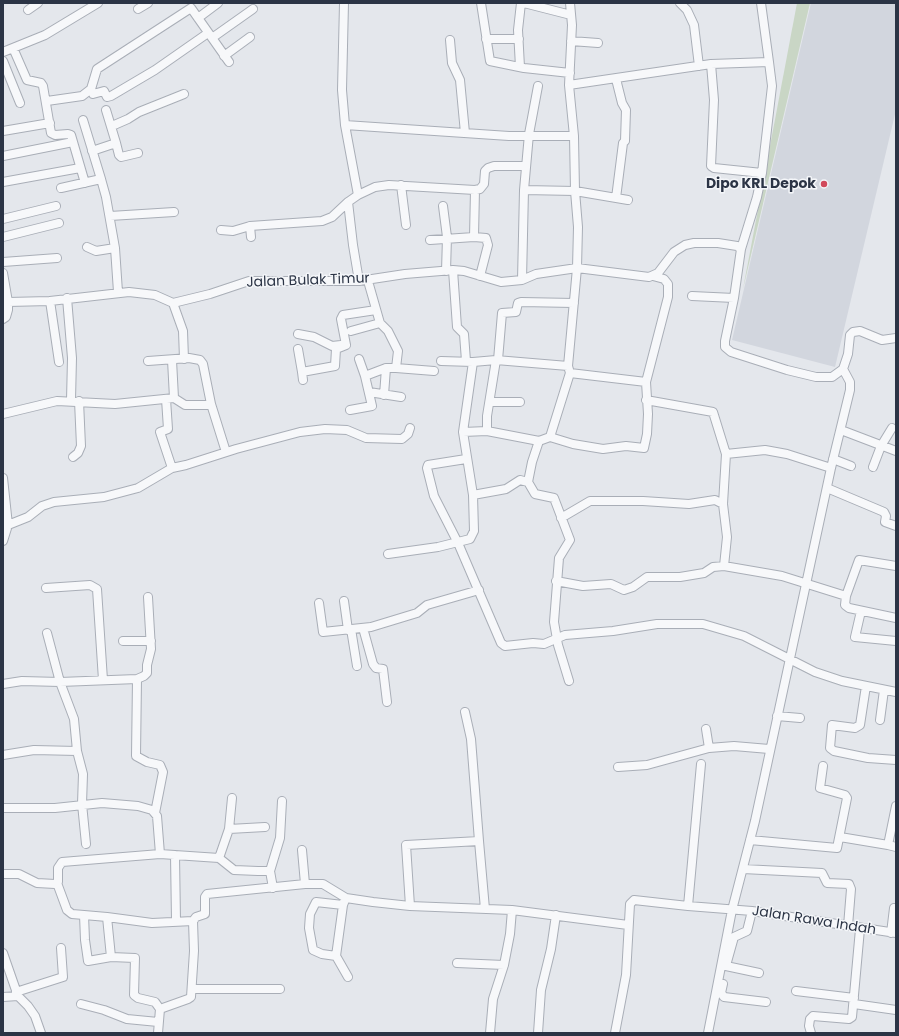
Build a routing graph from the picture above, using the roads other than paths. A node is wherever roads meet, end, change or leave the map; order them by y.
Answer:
1 (38, 3) edge
2 (98, 3) edge
3 (148, 3) edge
4 (218, 3) edge
5 (344, 3) edge
6 (481, 3) edge
7 (522, 3) edge
8 (570, 3) edge
9 (680, 3) edge
10 (761, 3) edge
11 (190, 6) edge
12 (138, 9) dead end
13 (253, 9) dead end
14 (28, 10) dead end
15 (571, 15) junction
16 (198, 18) junction
17 (210, 35) junction
18 (250, 37) dead end
19 (486, 39) junction
20 (519, 39) junction
21 (450, 40) dead end
22 (571, 41) junction
23 (598, 43) dead end
24 (13, 48) junction
25 (3, 52) edge
26 (3, 61) edge
27 (769, 62) junction
28 (711, 64) junction
29 (699, 66) junction
30 (520, 67) junction
31 (570, 73) junction
32 (616, 79) junction
33 (569, 85) junction
34 (538, 86) dead end
35 (91, 89) junction
36 (184, 94) dead end
37 (47, 101) junction
38 (20, 103) dead end
39 (106, 110) dead end
40 (83, 120) dead end
41 (50, 123) junction
42 (345, 125) junction
43 (112, 126) junction
44 (3, 131) edge
45 (465, 133) junction
46 (529, 134) junction
47 (574, 136) junction
48 (73, 142) junction
49 (116, 143) junction
50 (92, 152) junction
51 (138, 153) dead end
52 (3, 156) edge
53 (526, 166) junction
54 (80, 168) junction
55 (762, 173) junction
56 (101, 179) junction
57 (3, 182) edge
58 (85, 183) junction
59 (401, 185) junction
60 (61, 188) dead end
61 (475, 190) junction
62 (524, 190) junction
63 (575, 191) junction
64 (358, 194) junction
65 (616, 198) junction
66 (628, 200) dead end
67 (348, 202) junction
68 (56, 206) dead end
69 (443, 206) dead end
70 (174, 212) dead end
71 (110, 216) junction
72 (3, 219) edge
73 (59, 223) dead end
74 (406, 225) dead end
75 (250, 226) junction
76 (221, 230) dead end
77 (474, 236) junction
78 (3, 237) edge
79 (447, 237) junction
80 (251, 238) dead end
81 (430, 240) dead end
82 (87, 247) dead end
83 (115, 248) junction
84 (741, 249) junction
85 (58, 258) dead end
86 (3, 262) edge
87 (577, 268) junction
88 (449, 270) junction
89 (3, 272) edge
90 (480, 276) junction
91 (653, 276) junction
92 (522, 280) junction
93 (368, 281) junction
94 (359, 282) junction
95 (118, 292) junction
96 (692, 296) dead end
97 (67, 298) junction
98 (734, 298) junction
99 (50, 301) junction
100 (8, 302) junction
101 (173, 303) junction
102 (574, 303) junction
103 (376, 310) junction
104 (3, 318) edge
105 (380, 323) junction
106 (351, 331) dead end
107 (298, 334) dead end
108 (896, 338) edge
109 (346, 345) junction
110 (298, 349) dead end
111 (184, 359) junction
112 (359, 359) dead end
113 (172, 360) junction
114 (497, 360) junction
115 (148, 361) dead end
116 (441, 361) dead end
117 (59, 362) dead end
118 (469, 362) junction
119 (386, 368) junction
120 (396, 368) junction
121 (843, 369) junction
122 (569, 370) junction
123 (434, 372) dead end
124 (365, 376) junction
125 (646, 382) junction
126 (369, 392) junction
127 (384, 395) junction
128 (401, 397) dead end
129 (170, 399) junction
130 (646, 400) junction
131 (75, 401) junction
132 (490, 402) junction
133 (520, 402) dead end
134 (211, 405) junction
135 (350, 410) dead end
136 (3, 414) edge
137 (410, 428) dead end
138 (892, 428) dead end
139 (841, 430) junction
140 (487, 431) junction
141 (462, 432) junction
142 (550, 437) junction
143 (539, 441) junction
144 (881, 446) junction
145 (896, 451) edge
146 (226, 452) junction
147 (726, 454) junction
148 (73, 457) dead end
149 (466, 459) junction
150 (833, 459) junction
151 (851, 466) dead end
152 (873, 467) dead end
153 (172, 468) junction
154 (831, 468) junction
155 (3, 478) edge
156 (528, 482) junction
157 (827, 488) junction
158 (473, 495) junction
159 (723, 504) junction
160 (561, 518) junction
161 (896, 526) edge
162 (5, 535) edge
163 (458, 542) junction
164 (388, 554) dead end
165 (724, 566) junction
166 (896, 566) edge
167 (556, 581) junction
168 (806, 584) junction
169 (46, 588) dead end
170 (479, 590) junction
171 (846, 596) junction
172 (148, 597) dead end
173 (344, 601) dead end
174 (319, 603) dead end
175 (861, 611) junction
176 (896, 618) edge
177 (363, 628) junction
178 (349, 629) junction
179 (47, 633) dead end
180 (556, 638) junction
181 (123, 641) dead end
182 (150, 641) junction
183 (896, 641) edge
184 (789, 659) junction
185 (357, 666) dead end
186 (137, 679) junction
187 (103, 680) junction
188 (569, 681) dead end
189 (60, 682) junction
190 (3, 684) edge
191 (866, 686) junction
192 (884, 690) junction
193 (896, 692) edge
194 (387, 702) dead end
195 (465, 712) dead end
196 (778, 716) junction
197 (800, 718) dead end
198 (880, 720) dead end
199 (706, 729) dead end
200 (709, 748) junction
201 (769, 749) junction
202 (77, 751) junction
203 (3, 755) edge
204 (896, 760) edge
205 (702, 764) dead end
206 (823, 766) dead end
207 (618, 767) dead end
208 (232, 798) dead end
209 (282, 802) dead end
210 (82, 804) junction
211 (896, 806) edge
212 (3, 808) edge
213 (155, 813) junction
214 (895, 817) edge
215 (266, 827) dead end
216 (229, 829) junction
217 (840, 837) junction
218 (750, 840) junction
219 (479, 841) junction
220 (86, 844) dead end
221 (888, 845) junction
222 (896, 847) edge
223 (302, 850) dead end
224 (160, 854) junction
225 (175, 855) junction
226 (219, 858) junction
227 (742, 869) junction
228 (270, 871) junction
229 (3, 874) edge
230 (57, 883) junction
231 (305, 884) junction
232 (273, 888) junction
233 (344, 901) junction
234 (410, 906) junction
235 (688, 906) junction
236 (894, 908) dead end
237 (485, 909) junction
238 (512, 910) junction
239 (732, 910) junction
240 (752, 911) junction
241 (84, 915) junction
242 (556, 915) junction
243 (107, 917) junction
244 (176, 921) junction
245 (193, 921) junction
246 (628, 925) junction
247 (848, 926) junction
248 (860, 929) junction
249 (894, 933) edge
250 (61, 948) dead end
251 (3, 953) edge
252 (336, 956) junction
253 (111, 957) junction
254 (457, 963) dead end
255 (504, 965) junction
256 (726, 966) junction
257 (759, 972) dead end
258 (348, 977) dead end
259 (192, 989) junction
260 (280, 989) dead end
261 (796, 991) dead end
262 (17, 994) junction
263 (3, 997) edge
264 (854, 1001) junction
265 (766, 1002) dead end
266 (81, 1004) dead end
267 (160, 1010) junction
268 (896, 1010) edge
269 (158, 1022) junction
270 (41, 1033) edge
271 (158, 1033) edge
272 (490, 1033) edge
273 (538, 1033) edge
274 (615, 1033) edge
275 (708, 1033) edge
276 (811, 1033) edge

1 - 14 street
2 - 24 street
3 - 12 street
4 - 16 street
5 - 42 street
6 - 19 street
7 - 15 street
7 - 20 street
8 - 15 street
9 - 29 street
10 - 27 street
11 - 16 street
11 - 35 street
13 - 17 street
15 - 22 street
16 - 17 street
17 - 18 street
17 - 35 street
19 - 20 street
19 - 30 street
20 - 30 street
21 - 45 street
22 - 23 street
22 - 31 street
24 - 25 street
24 - 37 street
26 - 38 street
27 - 28 street
27 - 55 street
28 - 29 street
28 - 55 street
29 - 32 street
30 - 31 street
31 - 33 street
32 - 33 street
32 - 65 street
33 - 47 street
34 - 46 street
35 - 37 street
36 - 43 street
37 - 41 street
39 - 43 street
40 - 50 street
41 - 44 street
41 - 48 street
42 - 45 street
42 - 64 street
43 - 49 street
45 - 46 street
46 - 47 street
46 - 53 street
47 - 63 street
48 - 52 street
48 - 54 street
49 - 50 street
49 - 51 street
50 - 56 street
53 - 61 street
53 - 62 street
54 - 57 street
54 - 58 street
55 - 84 street
56 - 58 street
56 - 71 street
58 - 60 street
59 - 61 street
59 - 64 street
59 - 74 street
61 - 77 street
62 - 63 street
62 - 92 street
63 - 65 street
63 - 87 street
64 - 67 street
65 - 66 street
67 - 75 street
67 - 94 street
68 - 72 street
69 - 79 street
70 - 71 street
71 - 83 street
73 - 78 street
75 - 76 street
75 - 80 street
77 - 79 street
77 - 90 street
79 - 81 street
79 - 88 street
82 - 83 street
83 - 95 street
84 - 91 street
84 - 98 street
85 - 86 street
87 - 91 street, Jalan Bulak Timur
87 - 92 street, Jalan Bulak Timur
87 - 102 street
88 - 90 street, Jalan Bulak Timur
88 - 93 street, Jalan Bulak Timur
88 - 118 street
89 - 100 street
90 - 92 street, Jalan Bulak Timur
91 - 125 street
93 - 94 street, Jalan Bulak Timur
93 - 103 street
94 - 101 street, Jalan Bulak Timur
95 - 97 street
95 - 101 street
96 - 98 street
97 - 99 street
97 - 131 street
98 - 121 street
99 - 100 street
99 - 117 street
100 - 104 street
101 - 111 street
102 - 114 street
102 - 122 street
103 - 105 street
103 - 109 street
105 - 106 street
105 - 120 street
107 - 109 street
108 - 121 street
109 - 110 street
111 - 113 street
111 - 134 street
112 - 124 street
113 - 115 street
113 - 129 street
114 - 118 street
114 - 122 street
114 - 132 street
116 - 118 street
118 - 141 street
119 - 120 street
119 - 124 street
119 - 127 street
120 - 123 street
121 - 139 street
122 - 125 street
122 - 142 street
124 - 126 street
125 - 130 street
126 - 127 street
126 - 135 street
127 - 128 street
129 - 131 street
129 - 134 street
129 - 153 street
130 - 142 street
130 - 147 street
131 - 136 street
131 - 148 street
132 - 133 street
132 - 140 street
134 - 146 street
137 - 146 street
138 - 144 street
139 - 144 street
139 - 150 street
140 - 141 street
140 - 143 street
141 - 149 street
142 - 143 street
143 - 156 street
144 - 145 street
144 - 152 street
146 - 153 street
147 - 154 street
147 - 159 street
149 - 158 street
149 - 163 street
150 - 151 street
150 - 154 street
153 - 162 street
154 - 157 street
155 - 162 street
156 - 158 street
156 - 160 street
157 - 161 street
157 - 168 street
158 - 163 street
159 - 160 street
159 - 165 street
160 - 167 street
163 - 164 street
163 - 170 street
165 - 167 street
165 - 168 street
166 - 171 street
167 - 180 street
168 - 171 street
168 - 184 street
169 - 187 street
170 - 177 street
170 - 180 street
171 - 175 street
172 - 182 street
173 - 178 street
174 - 178 street
175 - 176 street
175 - 183 street
177 - 178 street
177 - 194 street
178 - 185 street
179 - 189 street
180 - 184 street
180 - 188 street
181 - 182 street
182 - 186 street
184 - 191 street
184 - 196 street
186 - 187 street
186 - 213 street
187 - 189 street
189 - 190 street
189 - 202 street
191 - 192 street
191 - 204 street
192 - 193 street
192 - 198 street
195 - 219 street
196 - 197 street
196 - 201 street
199 - 200 street
200 - 201 street
200 - 207 street
201 - 218 street
202 - 203 street
202 - 210 street
205 - 235 street
206 - 217 street
208 - 216 street
209 - 228 street
210 - 212 street
210 - 213 street
210 - 220 street
211 - 214 street
213 - 224 street
214 - 221 street
215 - 216 street
216 - 226 street
217 - 218 street
217 - 221 street
218 - 227 street
219 - 234 street
219 - 237 street
221 - 222 street
223 - 231 street
224 - 225 street
224 - 230 street
225 - 226 street
225 - 244 street
226 - 228 street
227 - 239 street
227 - 247 street
228 - 232 street
229 - 230 street
230 - 241 street
231 - 232 street
231 - 233 street
232 - 245 street
233 - 234 street
233 - 252 street
233 - 252 street
234 - 237 street
235 - 239 street, Jalan Rawa Indah
235 - 246 street, Jalan Rawa Indah
236 - 249 street
237 - 238 street
238 - 242 street
238 - 255 street
239 - 240 street, Jalan Rawa Indah
239 - 275 street
240 - 247 street, Jalan Rawa Indah
240 - 256 street
241 - 243 street
241 - 253 street
242 - 246 street
242 - 273 street
243 - 244 street
243 - 253 street
244 - 245 street
245 - 259 street
246 - 274 street
247 - 248 street, Jalan Rawa Indah
248 - 249 street, Jalan Rawa Indah
248 - 264 street
250 - 262 street
251 - 262 street
252 - 258 street
253 - 267 street
254 - 255 street
255 - 272 street
256 - 257 street
256 - 265 street
259 - 260 street
259 - 267 street
261 - 264 street
262 - 263 street
262 - 270 street
264 - 268 street
264 - 276 street
266 - 269 street
267 - 269 street
269 - 271 street

